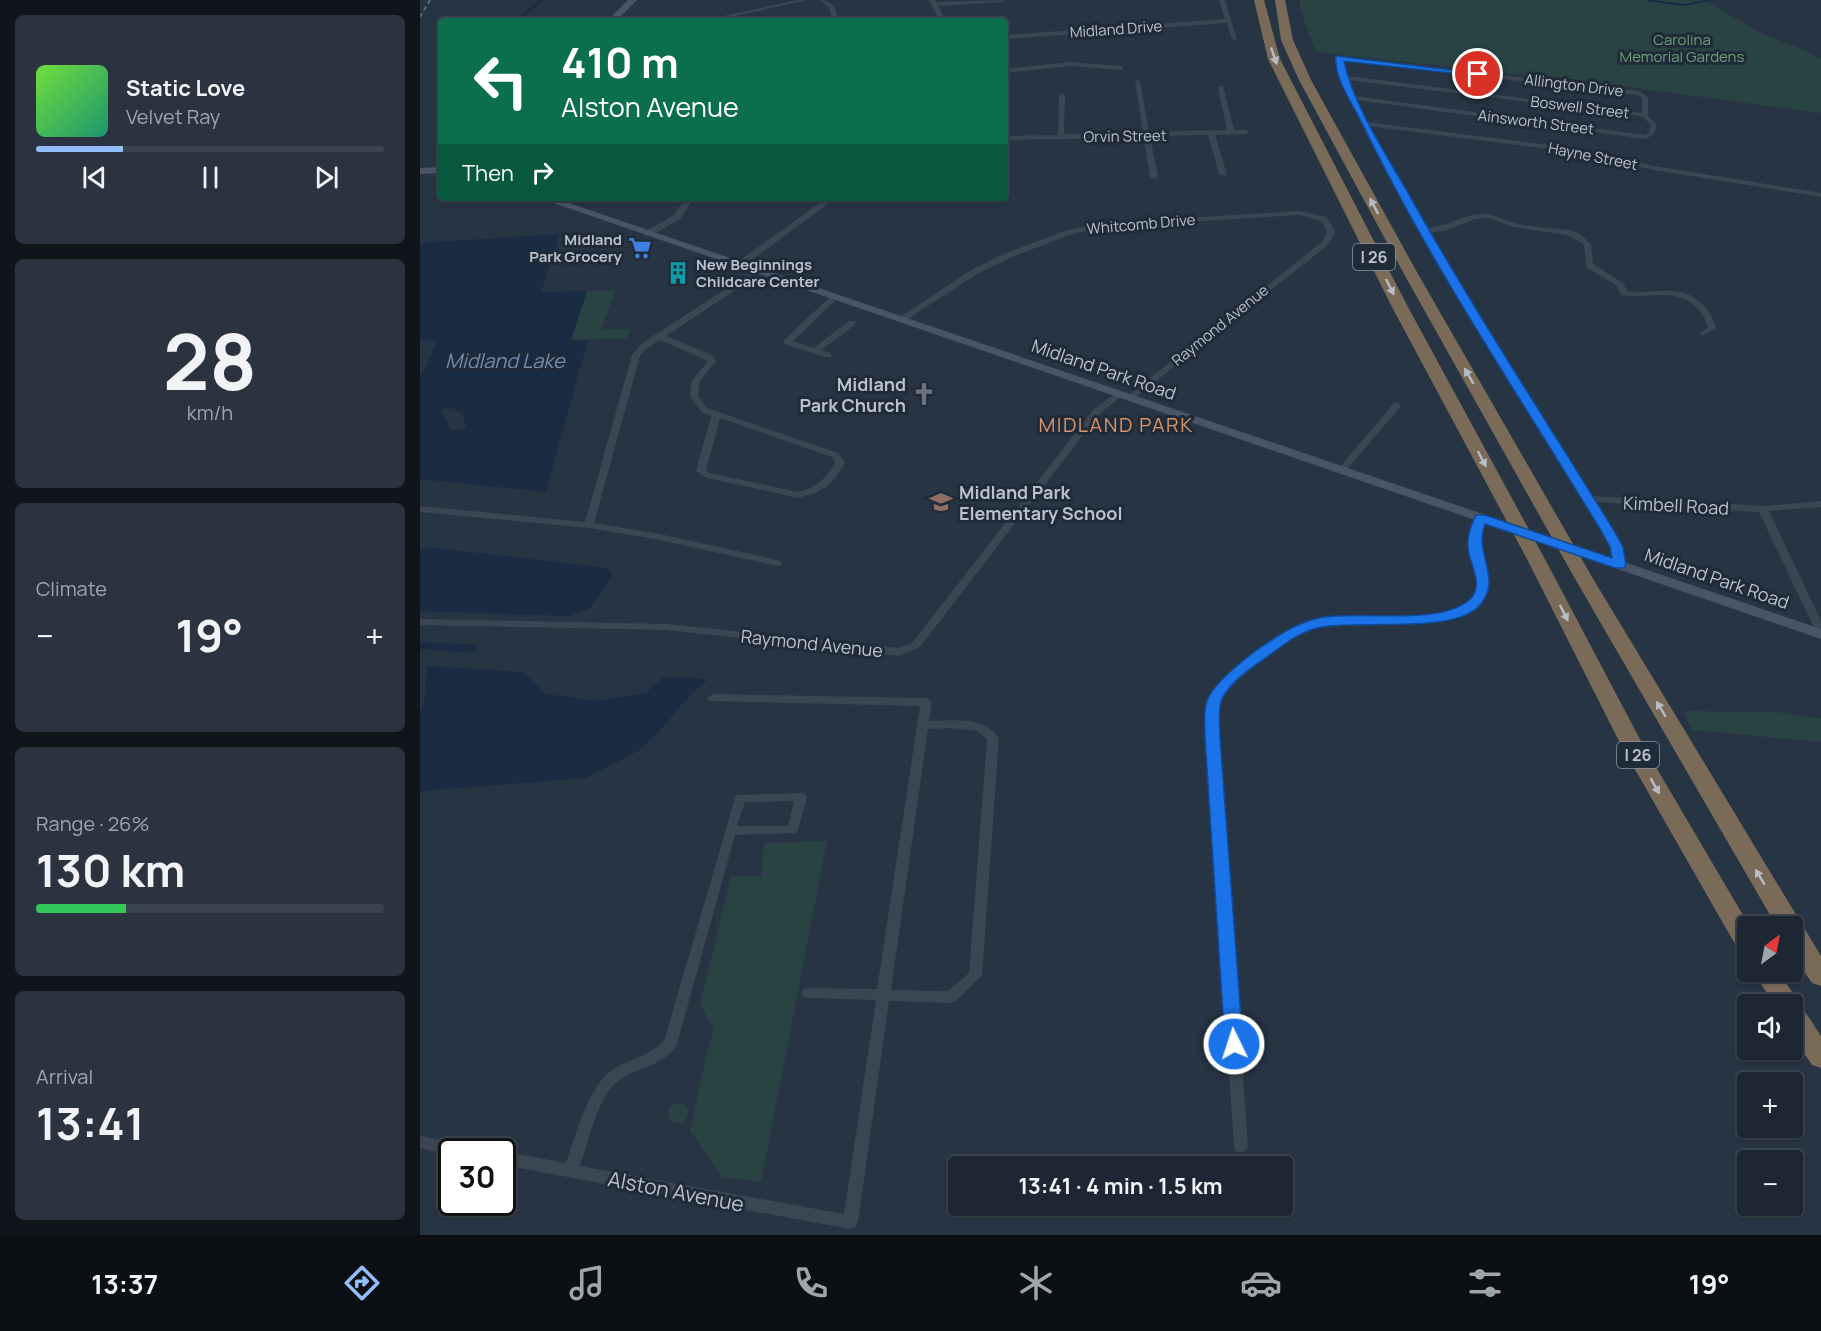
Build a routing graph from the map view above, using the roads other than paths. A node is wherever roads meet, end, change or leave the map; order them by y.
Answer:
1 (633, 0) edge
2 (805, 0) edge
3 (823, 0) edge
4 (1002, 0) edge
5 (1222, 0) edge
6 (1259, 0) edge
7 (1280, 0) edge
8 (933, 2) edge
9 (614, 18) edge
10 (718, 18) edge
11 (835, 18) edge
12 (941, 18) edge
13 (1227, 21) junction
14 (1008, 37) edge
15 (1235, 39) dead end
16 (1121, 68) dead end
17 (1008, 71) edge
18 (1343, 77) junction
19 (1137, 81) dead end
20 (1221, 87) dead end
21 (1062, 95) dead end
22 (1353, 98) junction
23 (1645, 116) junction
24 (1365, 124) junction
25 (1246, 132) dead end
26 (1212, 134) junction
27 (1231, 134) junction
28 (1146, 136) junction
29 (1646, 137) joint
30 (1008, 138) edge
31 (1061, 138) junction
32 (438, 170) edge
33 (420, 171) edge
34 (1223, 174) dead end
35 (1154, 177) dead end
36 (1821, 195) edge
37 (553, 201) edge
38 (688, 201) edge
39 (828, 201) edge
40 (1424, 231) junction
41 (647, 234) junction
42 (1312, 253) joint
43 (739, 265) junction
44 (760, 271) junction
45 (835, 297) junction
46 (900, 320) junction
47 (852, 323) dead end
48 (1703, 333) dead end
49 (659, 336) junction
50 (815, 351) junction
51 (828, 355) dead end
52 (1124, 396) junction
53 (1397, 405) dead end
54 (716, 415) junction
55 (1341, 471) junction
56 (1589, 500) junction
57 (1821, 504) edge
58 (420, 509) edge
59 (1763, 509) junction
60 (1481, 518) junction
61 (589, 525) junction
62 (777, 562) dead end
63 (1620, 565) junction
64 (420, 622) edge
65 (1821, 633) edge
66 (713, 698) dead end
67 (923, 725) junction
68 (730, 831) junction
69 (1783, 916) edge
70 (1737, 925) edge
71 (1803, 949) edge
72 (1821, 976) edge
73 (808, 993) dead end
74 (883, 996) junction
75 (1803, 1030) edge
76 (1821, 1057) edge
77 (420, 1142) edge
78 (438, 1146) edge
79 (1241, 1146) dead end
80 (516, 1161) edge
81 (571, 1171) junction

1 - 9 street
2 - 10 street
3 - 11 street
4 - 8 street
5 - 13 street
6 -> 70 highway, I 26
69 -> 7 highway, I 26
8 - 12 street
13 - 14 street, Midland Drive
13 - 15 street
16 - 17 street
18 - 22 street
18 - 23 street, Boswell Street
18 - 23 street, Allington Drive
19 - 28 street
20 - 27 street
21 - 31 street
22 - 24 street
22 - 29 street, Ainsworth Street
23 - 29 street, Boswell Street
24 - 36 street, Hayne Street
24 - 40 street
25 - 27 street, Orvin Street
26 - 27 street, Orvin Street
26 - 28 street, Orvin Street
26 - 34 street
28 - 31 street, Orvin Street
28 - 35 street
30 - 31 street, Orvin Street
32 - 33 street
37 - 41 street, Midland Park Road
38 - 41 street
39 - 43 street
40 - 48 street
40 - 56 street
41 - 43 street, Midland Park Road
42 - 46 street, Whitcomb Drive
42 - 52 street, Raymond Avenue
43 - 44 street, Midland Park Road
44 - 45 street, Midland Park Road
44 - 49 street
45 - 46 street, Midland Park Road
45 - 50 street
46 - 52 street, Midland Park Road
47 - 50 street
49 - 54 street
49 - 61 street
50 - 51 street
52 - 55 street, Midland Park Road
52 - 64 street, Raymond Avenue
53 - 55 street
54 - 54 street
55 - 60 street, Midland Park Road
56 - 59 street, Kimbell Road
56 - 63 street
57 - 59 street, Kimbell Road
58 - 61 street
59 - 65 street
60 - 63 street, Midland Park Road
60 - 79 street
61 - 62 street
63 - 65 street, Midland Park Road
66 - 67 street
67 - 74 street
67 - 74 street
68 - 68 street
68 - 81 street
71 - 72 highway
73 - 74 street
74 - 81 street, Alston Avenue
75 - 76 highway
77 - 78 street
80 - 81 street, Alston Avenue

